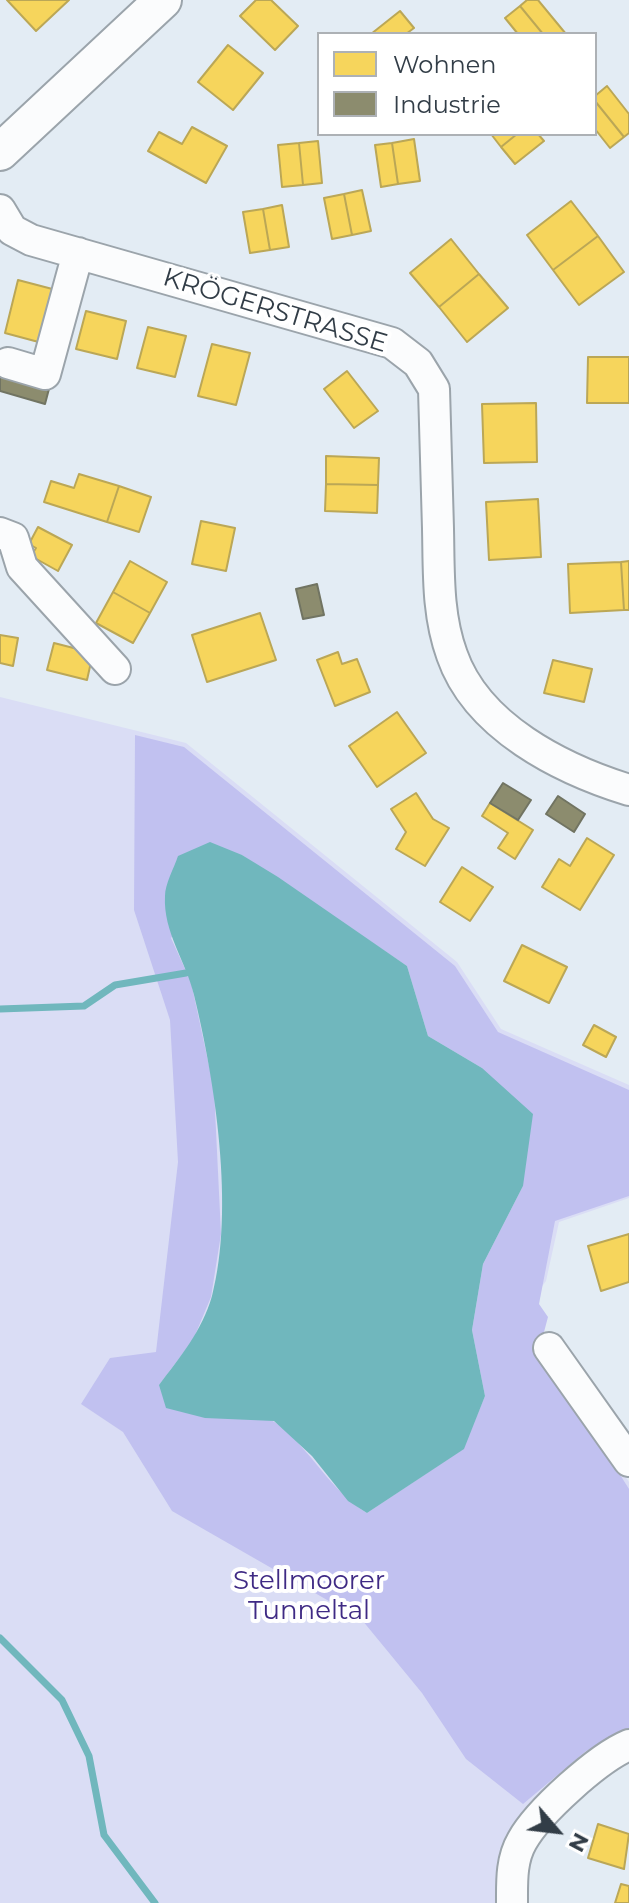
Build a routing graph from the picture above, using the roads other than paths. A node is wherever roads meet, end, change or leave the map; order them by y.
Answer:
1 (163, 0) edge
2 (0, 152) edge
3 (0, 210) edge
4 (78, 253) junction
5 (8, 363) dead end
6 (0, 533) edge
7 (115, 669) dead end
8 (629, 790) edge
9 (549, 1348) dead end
10 (629, 1461) edge
11 (629, 1745) edge
12 (512, 1903) edge

1 - 2 main road
3 - 4 street, KRÖGERSTRASSE
4 - 5 street
4 - 8 street, KRÖGERSTRASSE
6 - 7 street
9 - 10 street
11 - 12 street

